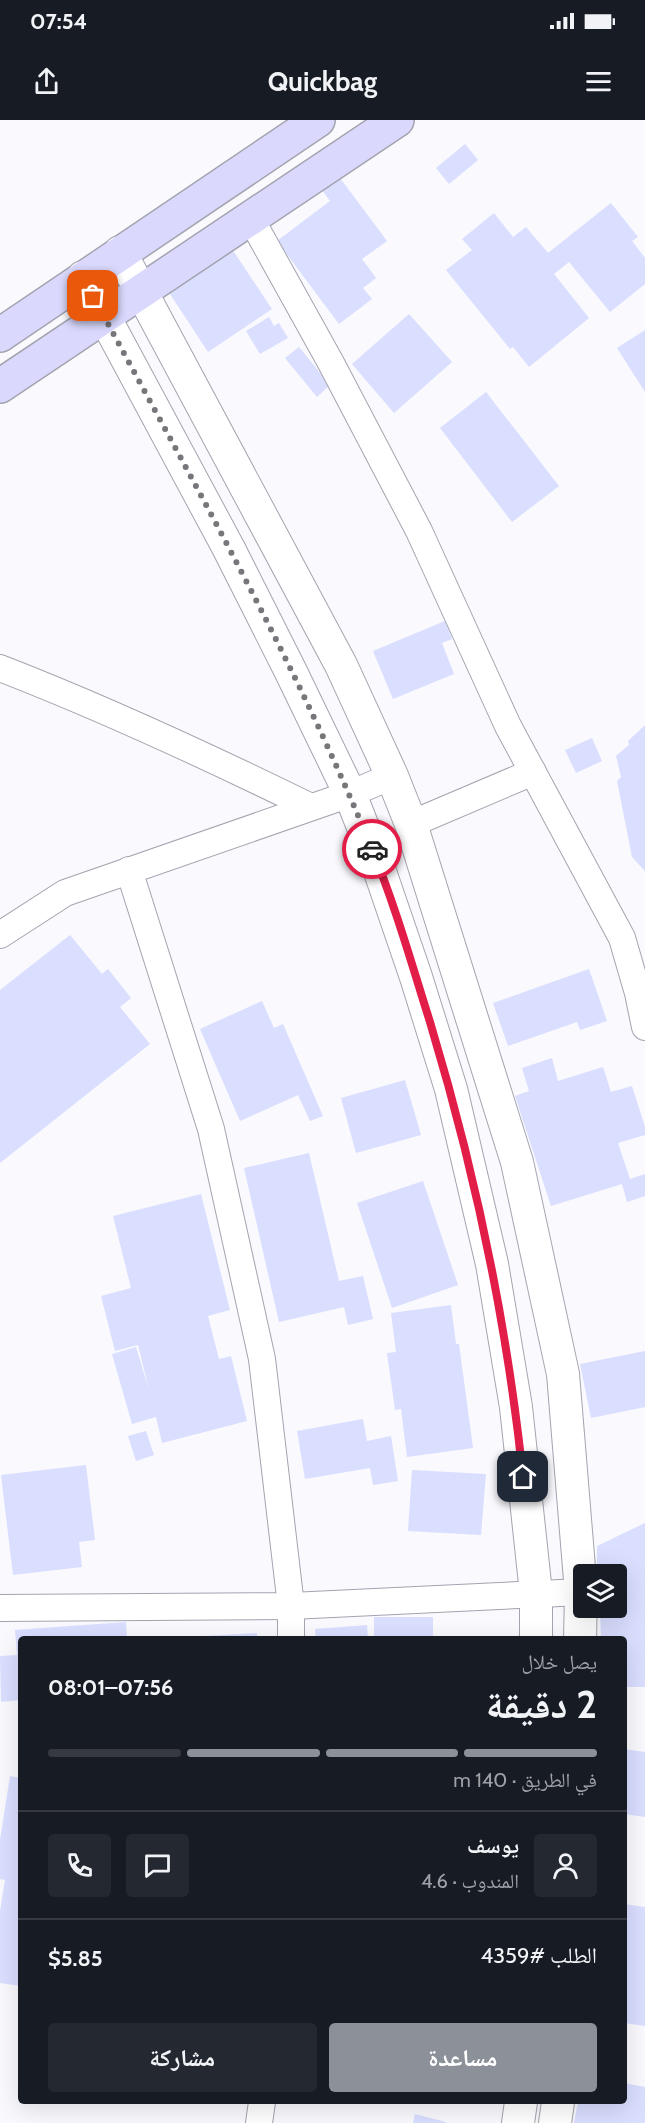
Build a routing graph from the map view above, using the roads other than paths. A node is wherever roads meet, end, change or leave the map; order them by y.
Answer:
1 (318, 120) edge
2 (397, 120) edge
3 (251, 219) junction
4 (120, 252) junction
5 (83, 277) junction
6 (141, 290) junction
7 (104, 315) junction
8 (0, 335) edge
9 (0, 386) edge
10 (0, 668) edge
11 (533, 772) junction
12 (392, 776) junction
13 (350, 794) junction
14 (311, 807) junction
15 (411, 824) junction
16 (129, 870) junction
17 (0, 935) edge
18 (622, 938) junction
19 (645, 962) edge
20 (645, 1027) edge
21 (578, 1564) edge
22 (573, 1592) edge
23 (536, 1593) junction
24 (291, 1605) junction
25 (0, 1608) edge
26 (580, 1618) edge
27 (291, 1636) edge
28 (536, 1636) edge
29 (580, 1636) edge
30 (262, 2104) edge
31 (521, 2104) edge
32 (558, 2104) edge
33 (259, 2123) edge
34 (518, 2123) edge
35 (555, 2123) edge

1 - 4 main road
2 - 3 main road
3 - 6 main road
3 - 11 street
4 - 5 main road
4 - 6 street
5 - 7 street
5 - 8 main road
6 - 7 main road
6 - 12 street
7 - 9 main road
7 - 13 street
10 - 14 street
11 - 15 street
11 - 18 street
12 - 13 street
12 - 15 street
13 - 14 street
13 - 23 street
14 - 16 street
15 - 21 street
16 - 17 street
16 - 24 street
18 - 19 street
18 - 20 street
22 - 23 street
23 - 24 street
23 - 28 street
24 - 25 street
24 - 27 street
26 - 29 street
30 - 33 street
31 - 34 street
32 - 35 street

